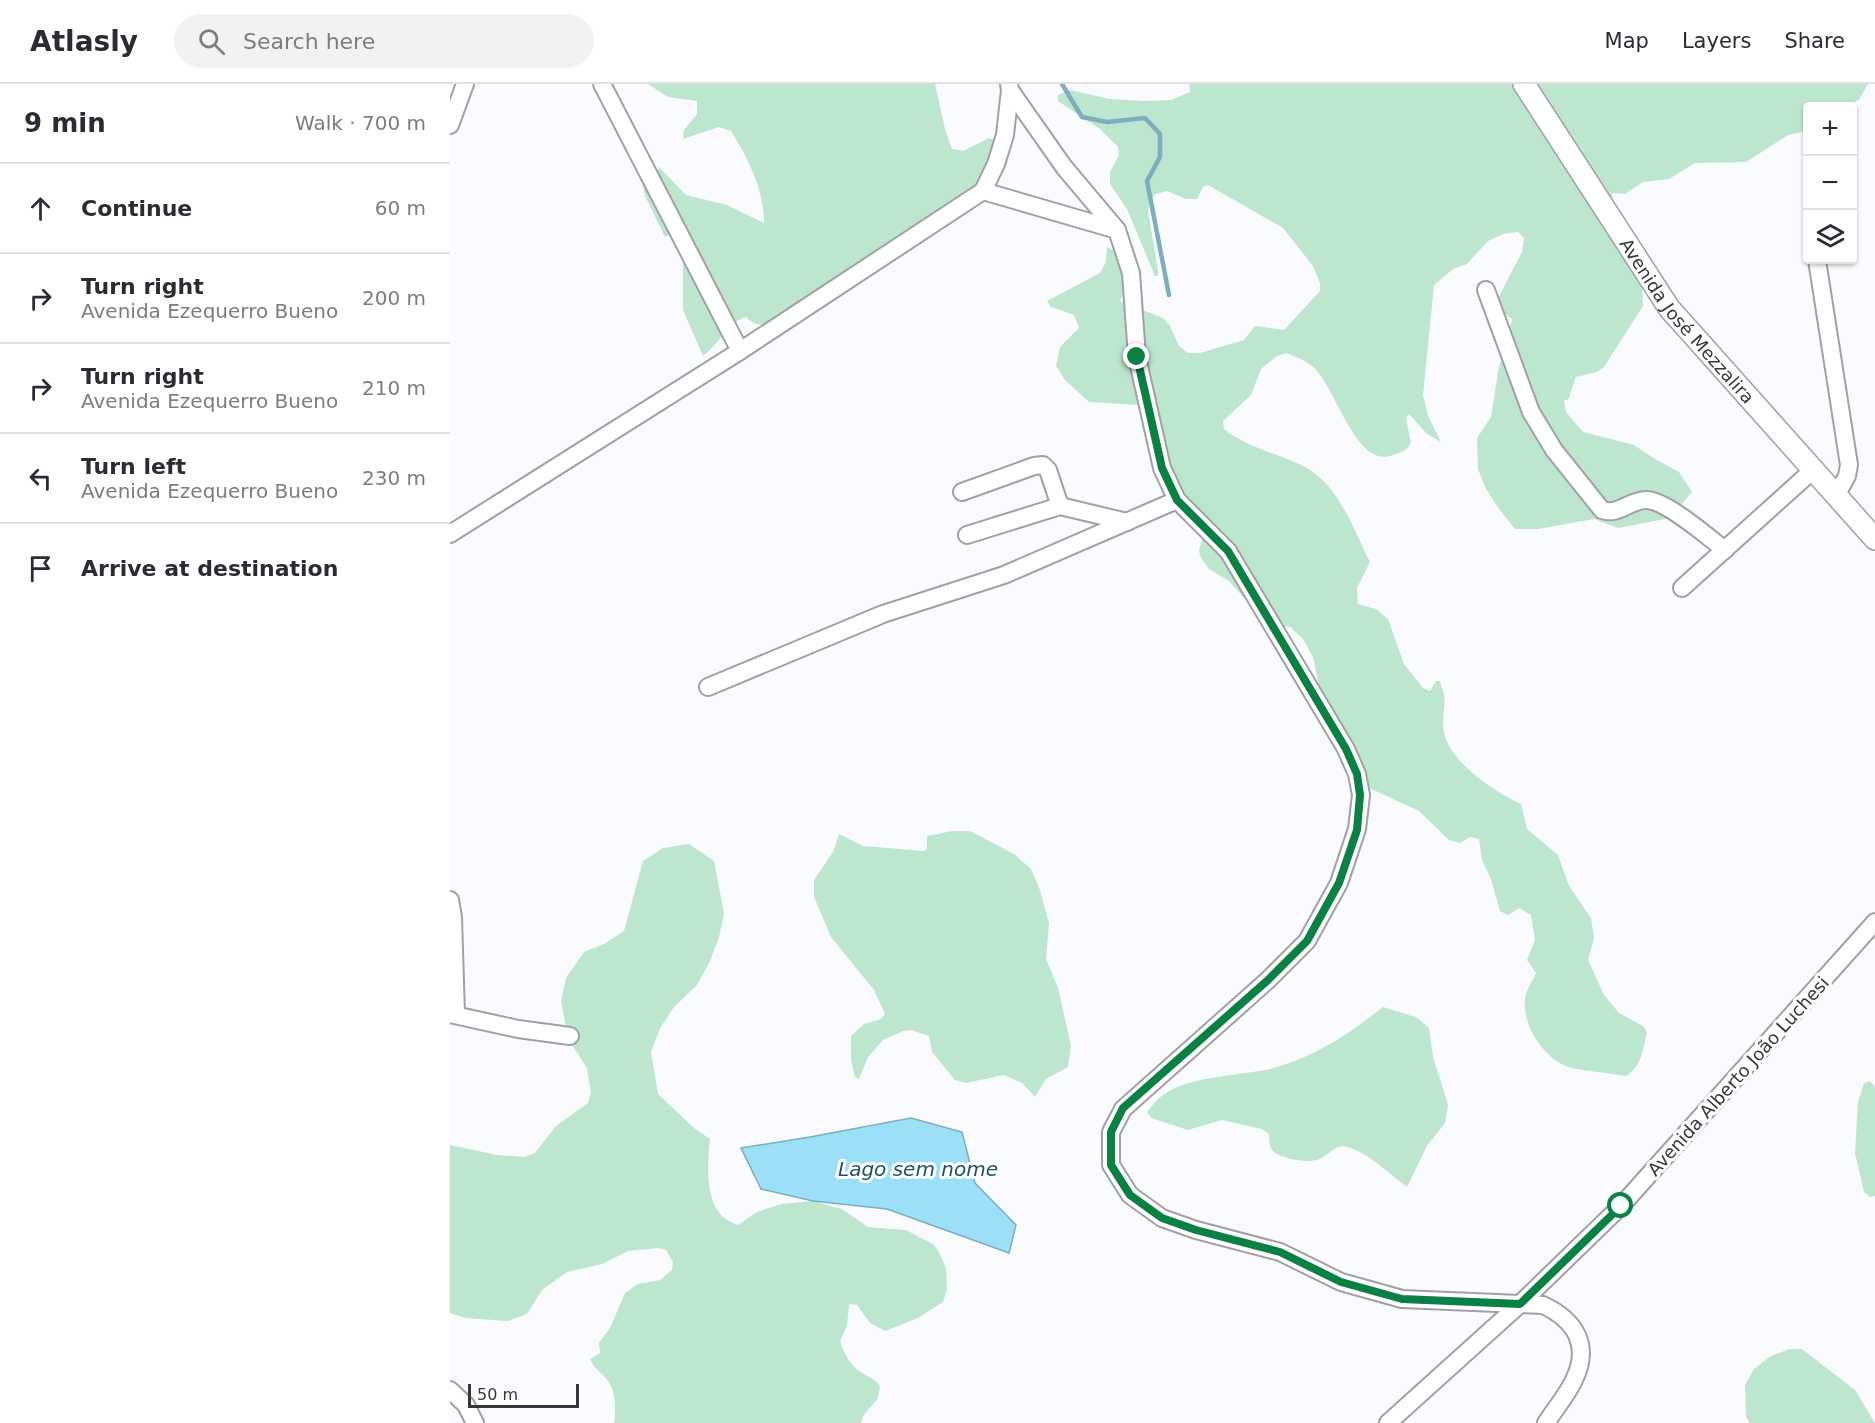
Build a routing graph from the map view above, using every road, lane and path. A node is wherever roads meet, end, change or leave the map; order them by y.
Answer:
1 (465, 84) edge
2 (602, 84) edge
3 (1524, 84) edge
4 (1010, 87) edge
5 (450, 125) edge
6 (983, 191) junction
7 (1117, 230) junction
8 (1818, 264) edge
9 (1486, 290) dead end
10 (740, 351) junction
11 (1813, 470) junction
12 (962, 492) dead end
13 (1836, 496) junction
14 (1177, 500) junction
15 (1060, 507) junction
16 (1127, 522) junction
17 (450, 534) edge
18 (967, 535) dead end
19 (1875, 539) edge
20 (1725, 550) junction
21 (1682, 588) dead end
22 (708, 687) dead end
23 (450, 900) edge
24 (1875, 922) edge
25 (453, 1015) edge
26 (570, 1035) dead end
27 (1520, 1304) junction
28 (450, 1390) edge
29 (475, 1423) edge
30 (1388, 1423) edge
31 (1546, 1423) edge

1 - 5 street
2 - 10 street
3 - 11 main road, Avenida José Mezzalira
4 - 6 street
4 - 7 street
6 - 7 street
6 - 10 street
7 - 14 street
8 - 13 street
9 - 20 street
10 - 17 street
11 - 13 main road, Avenida José Mezzalira
11 - 20 street
12 - 15 street
13 - 19 main road, Avenida José Mezzalira
14 - 16 street
14 - 27 street
15 - 16 street
15 - 18 street
16 - 22 street
20 - 21 street
23 - 25 street
24 - 27 street, Avenida Alberto João Luchesi
25 - 26 street
27 - 30 street, Avenida Alberto João Luchesi
27 - 31 street
28 - 29 street

